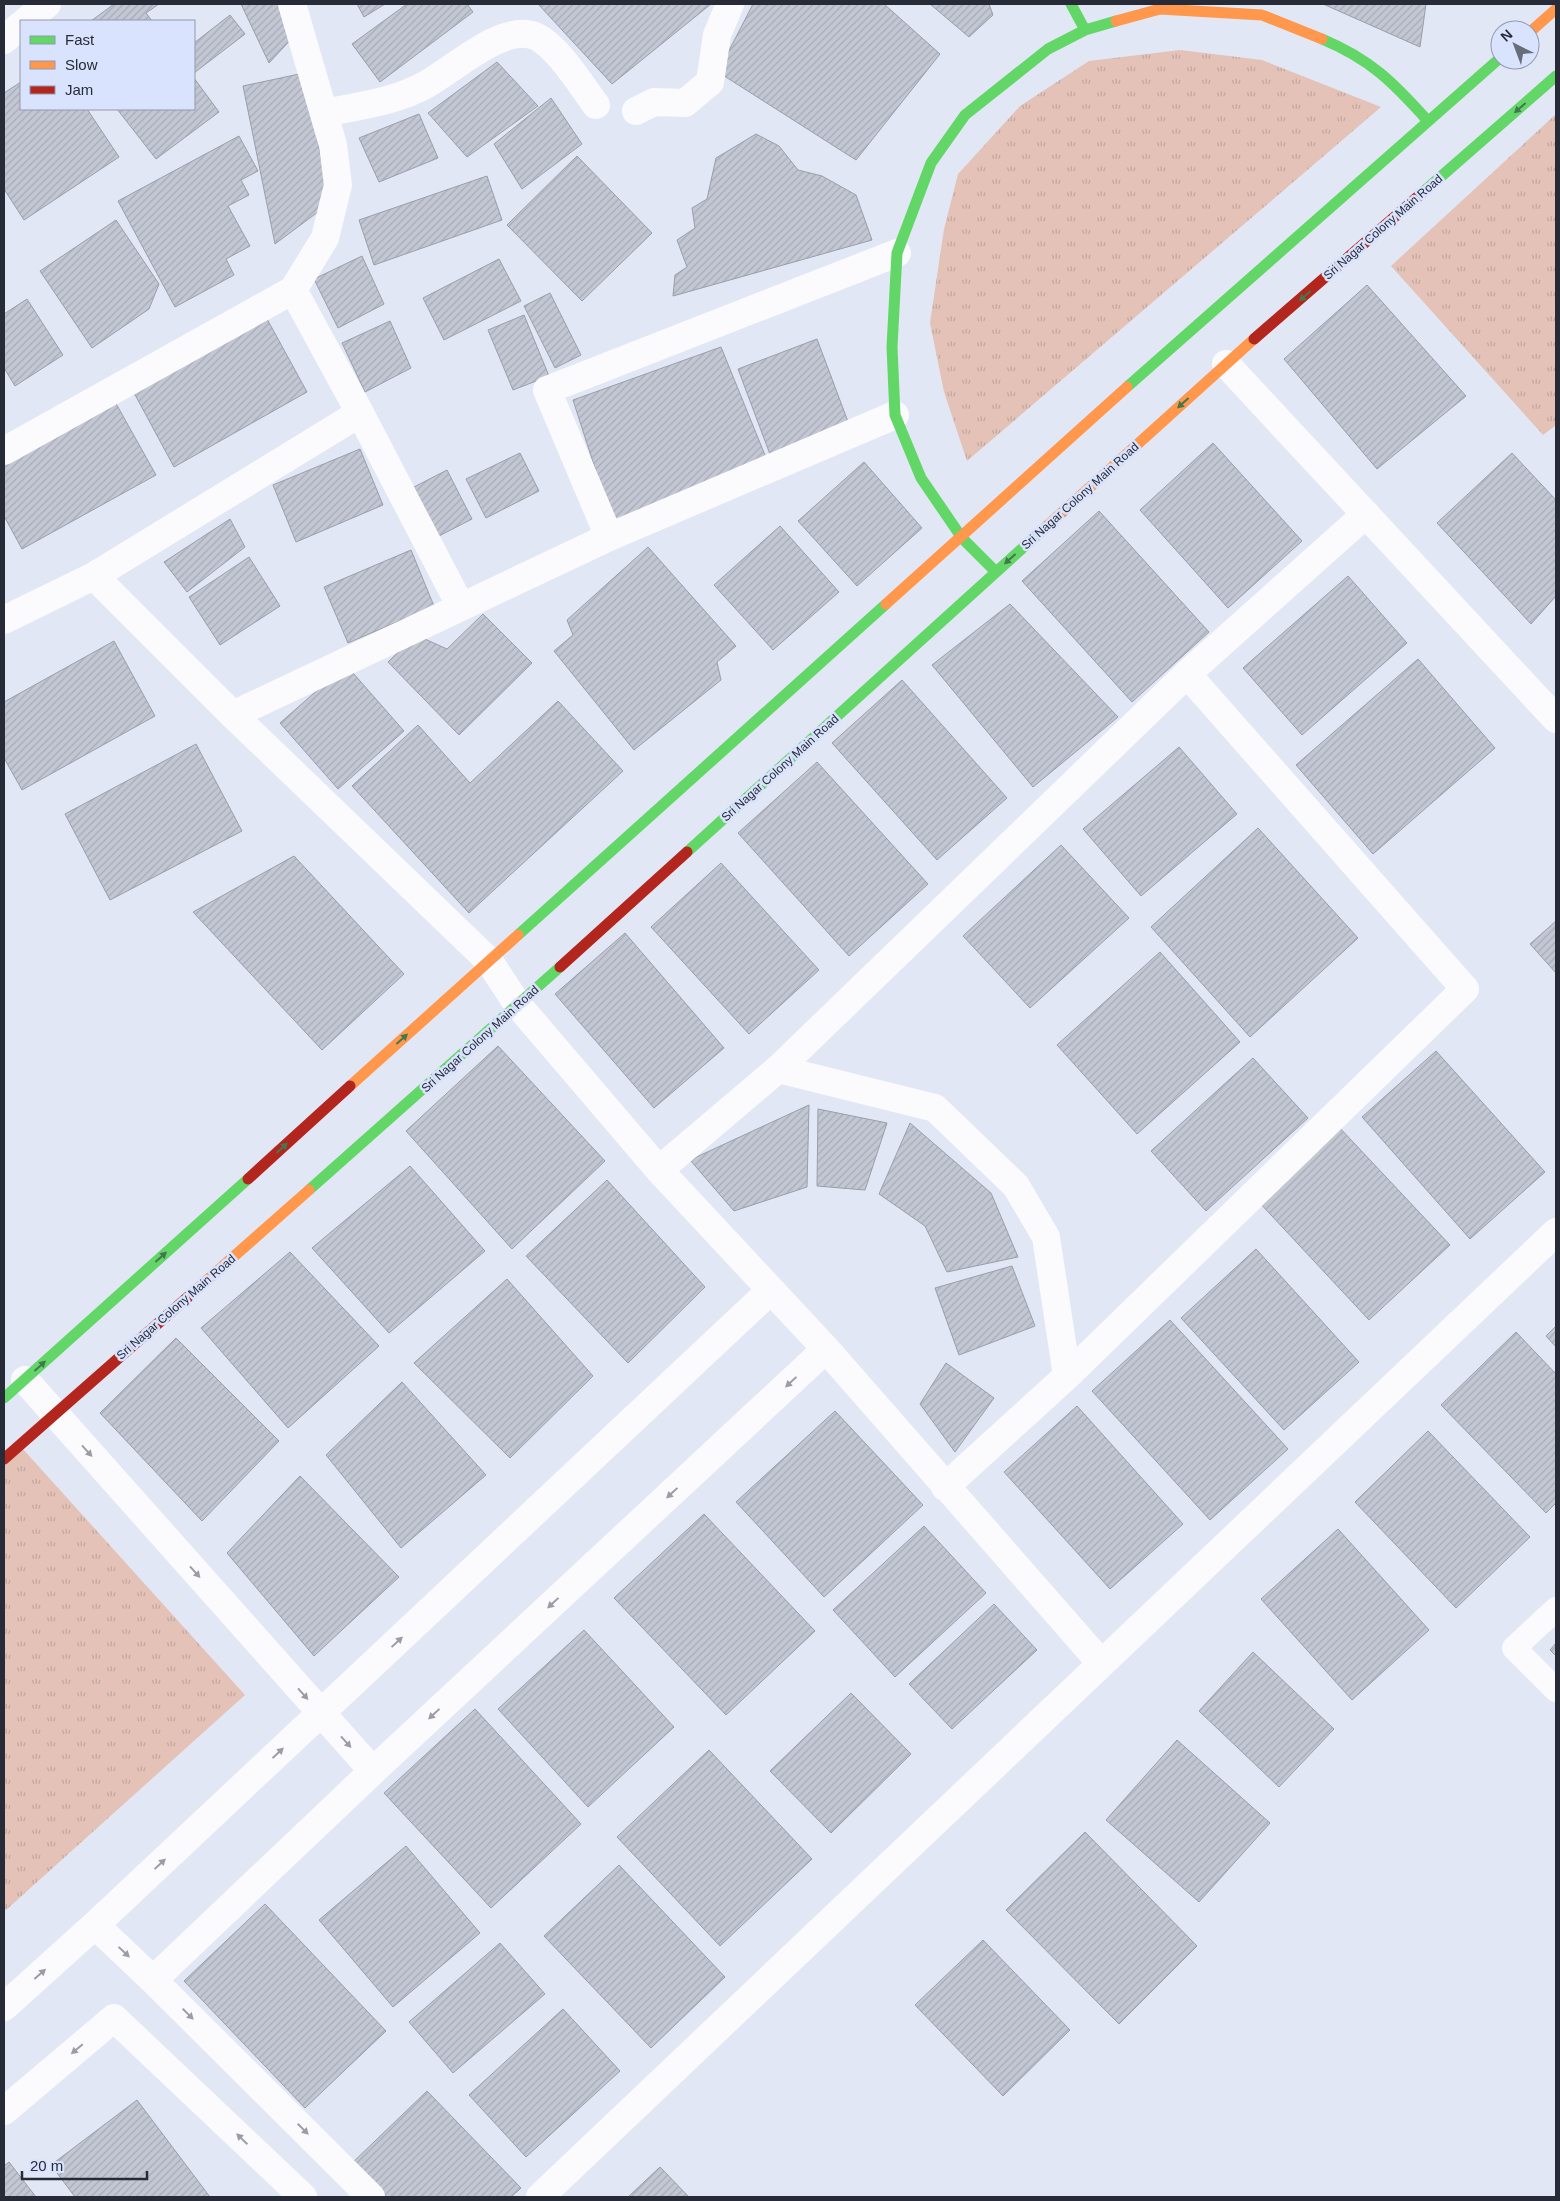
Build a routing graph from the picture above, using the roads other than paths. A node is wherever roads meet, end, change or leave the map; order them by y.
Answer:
1 (47, 4) edge
2 (292, 4) edge
3 (730, 4) edge
4 (1071, 4) edge
5 (1556, 10) edge
6 (27, 20) edge
7 (1540, 24) edge
8 (20, 26) edge
9 (1085, 30) junction
10 (4, 40) edge
11 (1490, 66) edge
12 (1556, 76) edge
13 (596, 105) dead end
14 (636, 111) dead end
15 (324, 113) junction
16 (1427, 120) junction
17 (897, 253) junction
18 (293, 290) junction
19 (1226, 364) junction
20 (360, 413) junction
21 (896, 415) junction
22 (4, 451) edge
23 (1366, 514) junction
24 (609, 537) junction
25 (962, 538) junction
26 (996, 572) junction
27 (94, 576) junction
28 (461, 607) junction
29 (4, 620) edge
30 (1187, 674) junction
31 (232, 715) junction
32 (1556, 719) edge
33 (489, 961) junction
34 (518, 1005) junction
35 (778, 1069) junction
36 (659, 1170) junction
37 (1556, 1232) edge
38 (771, 1290) junction
39 (826, 1349) junction
40 (1066, 1376) junction
41 (25, 1380) junction
42 (4, 1398) edge
43 (55, 1414) junction
44 (4, 1459) edge
45 (945, 1487) junction
46 (1556, 1609) edge
47 (1101, 1663) junction
48 (1556, 1690) edge
49 (320, 1714) junction
50 (373, 1771) junction
51 (96, 1925) junction
52 (154, 1980) junction
53 (4, 2007) edge
54 (4, 2112) edge
55 (302, 2197) edge
56 (371, 2197) edge
57 (540, 2197) edge

1 - 6 street
2 - 15 street
3 - 14 street
4 - 9 main road
5 - 7 main road
8 - 10 street
9 - 16 main road
9 - 17 main road
11 - 16 main road
12 -> 19 main road, Sri Nagar Colony Main Road
13 - 15 street
15 - 18 street
16 - 25 main road
17 - 21 main road
17 - 24 street
18 - 20 street
18 - 22 street
19 - 23 street
19 -> 26 main road, Sri Nagar Colony Main Road
20 - 27 street
20 - 28 street
21 - 24 street
21 - 25 main road
23 - 30 street
23 - 32 street
24 - 28 street
25 - 26 main road
25 - 33 main road
26 - 34 main road, Sri Nagar Colony Main Road
27 - 29 street
27 - 31 street
28 - 31 street
30 - 35 street
30 - 40 street
31 - 33 street
33 - 34 street
41 -> 33 main road
34 - 36 street
34 - 43 main road, Sri Nagar Colony Main Road
35 - 36 street
35 - 40 street
36 - 38 street
37 - 47 street
38 - 39 street
49 -> 38 street
39 - 45 street
39 -> 50 street
40 - 45 street
41 - 42 main road
41 - 43 street
43 - 44 main road, Sri Nagar Colony Main Road
43 -> 49 street
45 - 47 street
46 - 48 lane
47 - 57 street
49 -> 50 street
51 -> 49 street
50 - 52 street
51 -> 52 street
53 -> 51 street
52 -> 56 street
55 -> 54 street

